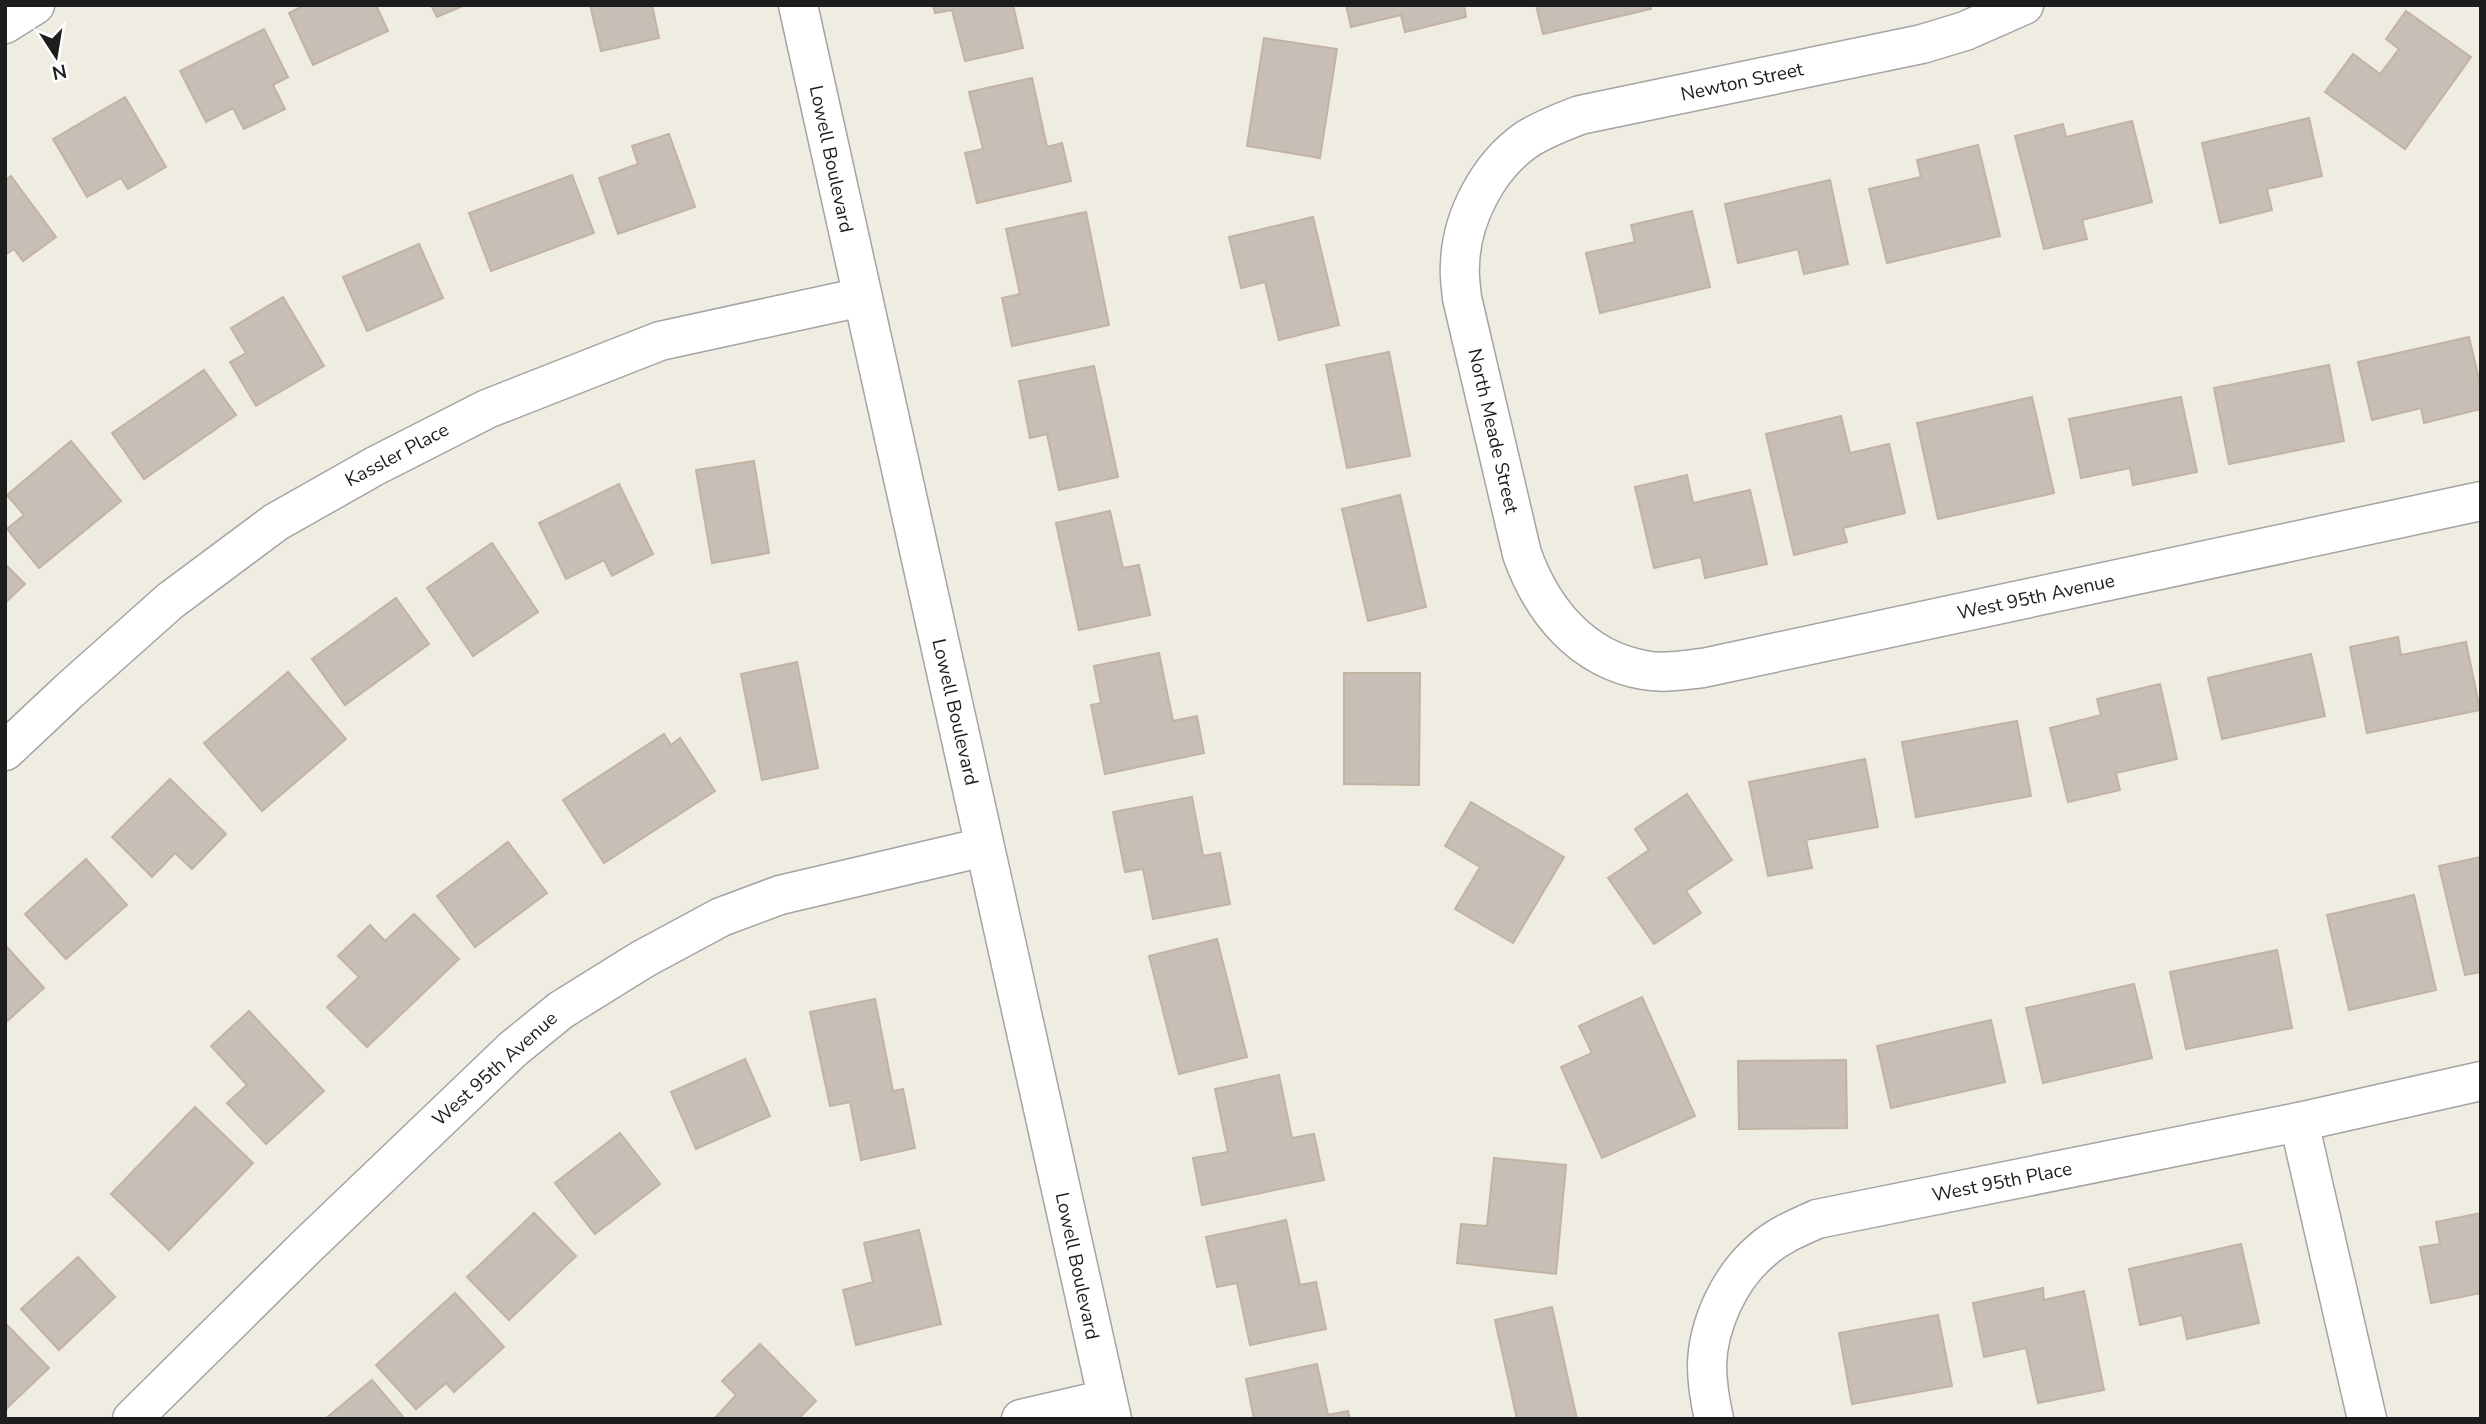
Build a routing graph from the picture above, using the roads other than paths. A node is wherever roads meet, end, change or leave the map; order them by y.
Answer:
1 (35, 5) edge
2 (798, 5) edge
3 (2024, 5) edge
4 (5, 24) edge
5 (1481, 191) joint
6 (862, 297) junction
7 (2481, 501) edge
8 (1592, 650) joint
9 (5, 751) edge
10 (985, 847) junction
11 (2481, 1081) edge
12 (2299, 1122) junction
13 (1109, 1409) edge
14 (132, 1419) edge
15 (1021, 1419) edge
16 (1714, 1419) edge
17 (2367, 1419) edge

1 - 4 street
2 - 6 street, Lowell Boulevard
3 - 5 street, Newton Street
5 - 8 street, North Meade Street
6 - 9 street, Kassler Place
6 - 10 street, Lowell Boulevard
7 - 8 street, West 95th Avenue
10 - 13 street, Lowell Boulevard
10 - 14 street, West 95th Avenue
11 - 12 street, West 95th Place
12 - 16 street, West 95th Place
12 - 17 street
13 - 15 street

